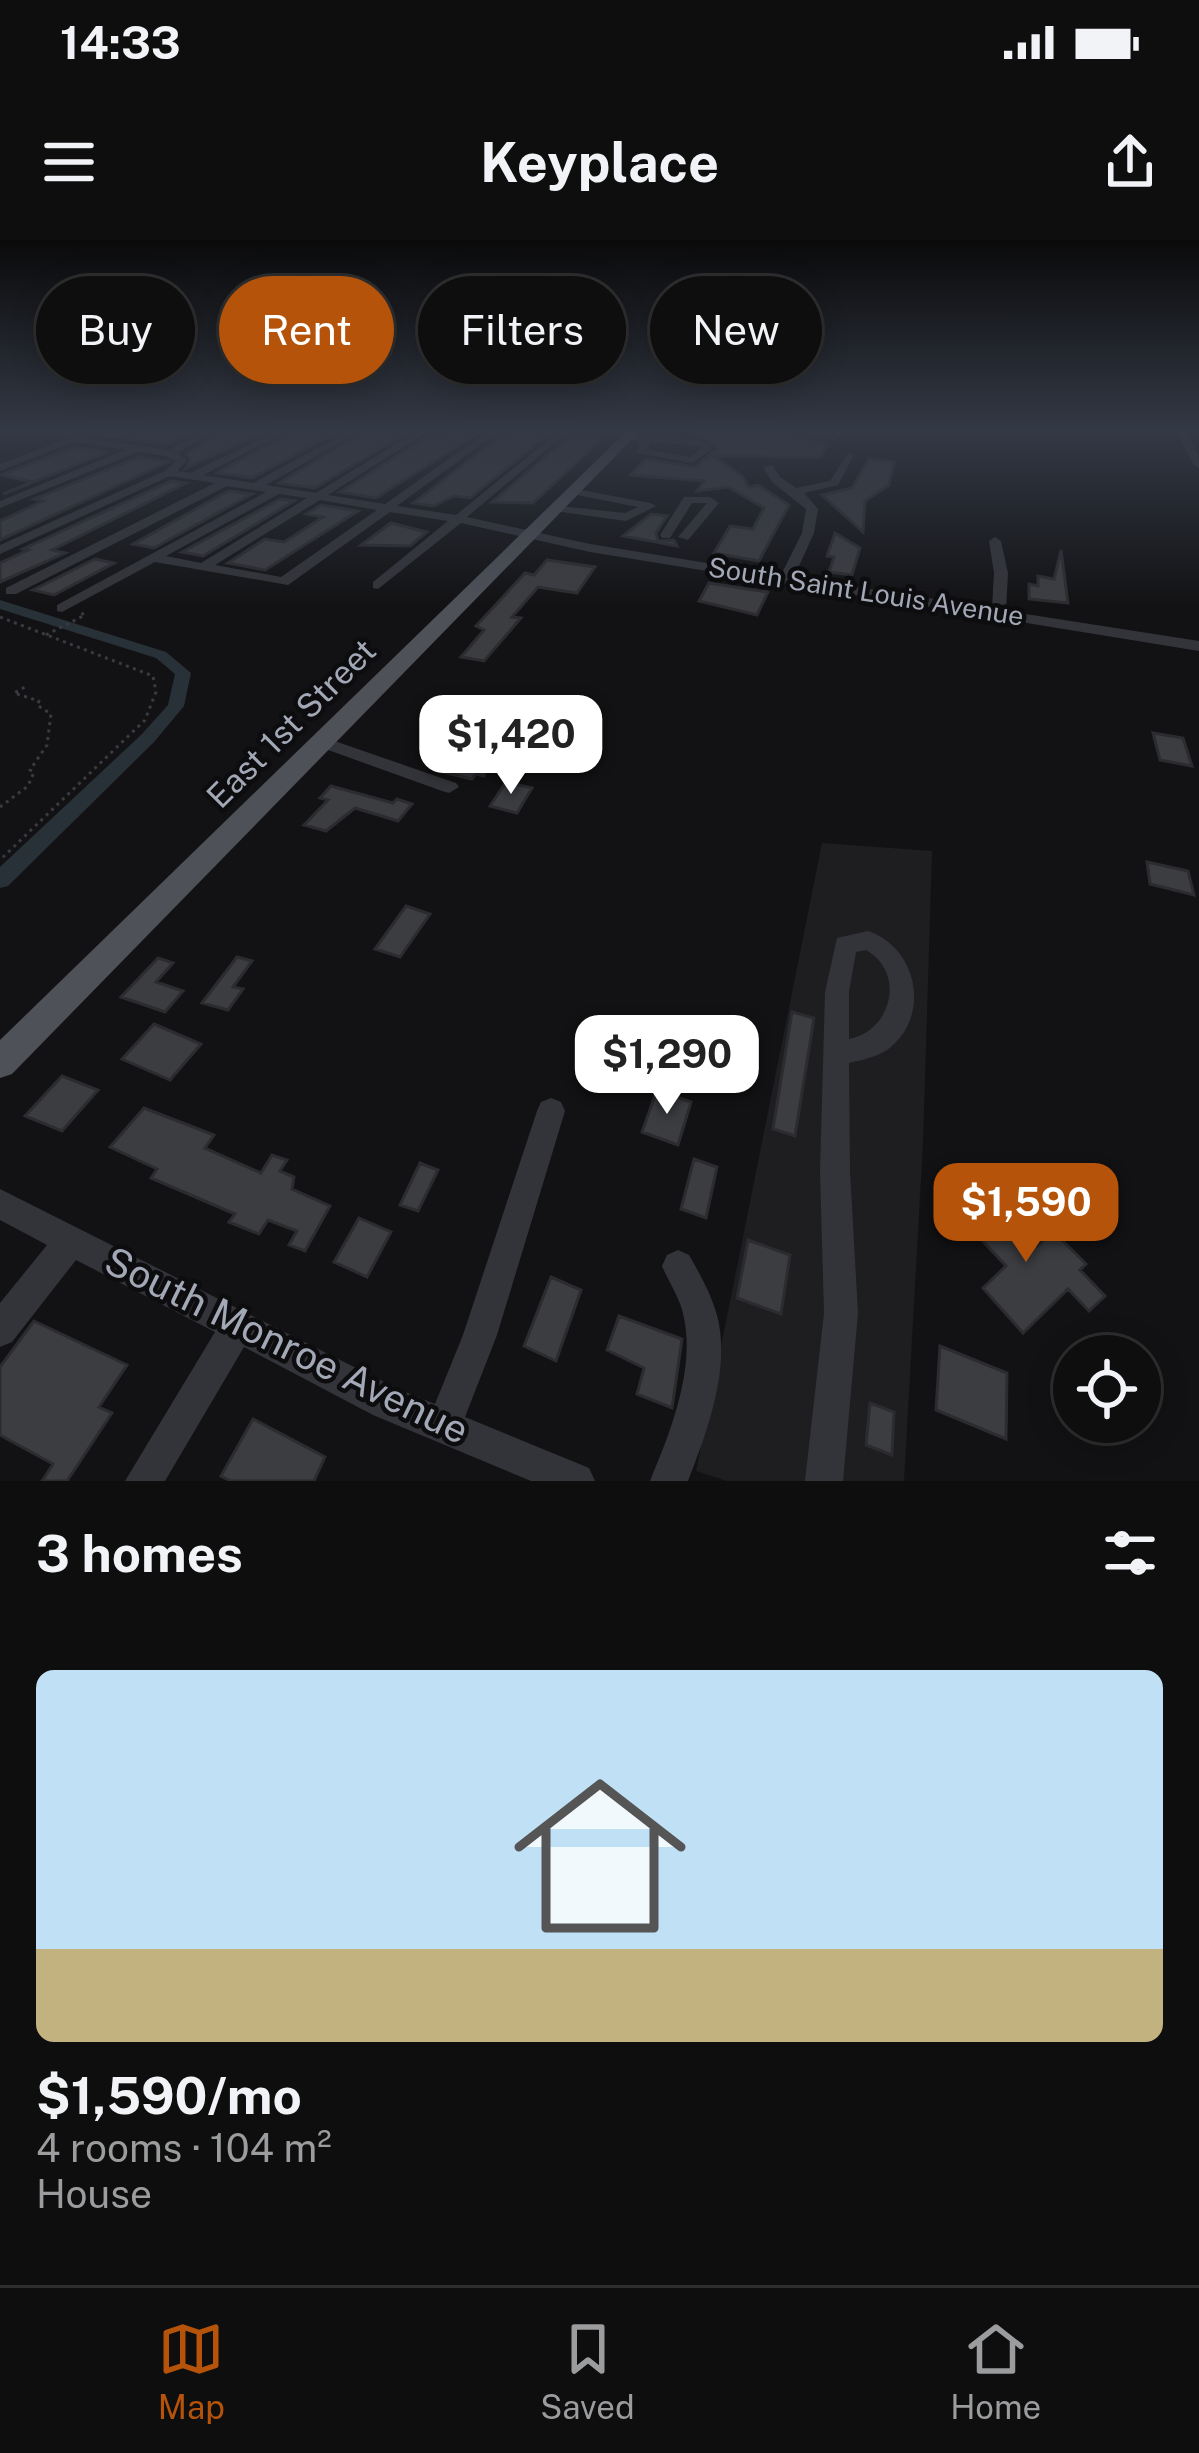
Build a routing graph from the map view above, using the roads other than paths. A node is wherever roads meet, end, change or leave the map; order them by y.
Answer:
1 (36, 490) edge
2 (131, 490) edge
3 (210, 490) edge
4 (278, 490) joint
5 (327, 490) edge
6 (413, 490) edge
7 (493, 490) edge
8 (577, 490) edge
9 (802, 490) edge
10 (797, 491) joint
11 (575, 492) junction
12 (317, 496) junction
13 (624, 499) junction
14 (0, 505) edge
15 (388, 508) junction
16 (559, 509) junction
17 (613, 516) junction
18 (458, 519) junction
19 (666, 535) junction
20 (533, 536) junction
21 (684, 537) junction
22 (995, 542) dead end
23 (0, 550) edge
24 (646, 556) junction
25 (153, 558) junction
26 (667, 560) junction
27 (203, 567) junction
28 (782, 579) junction
29 (378, 584) dead end
30 (11, 591) dead end
31 (62, 608) dead end
32 (999, 614) junction
33 (1199, 646) edge
34 (323, 742) junction
35 (448, 787) dead end
36 (838, 1053) dead end
37 (0, 1063) edge
38 (551, 1111) dead end
39 (0, 1204) edge
40 (72, 1239) junction
41 (678, 1266) dead end
42 (237, 1328) junction
43 (0, 1330) edge
44 (444, 1424) junction
45 (144, 1481) edge
46 (576, 1481) edge
47 (669, 1481) edge
48 (824, 1481) edge

1 - 14 street
2 - 23 street
3 - 30 street
4 - 12 street, South Saint Louis Avenue
4 - 25 street
5 - 12 street
6 - 15 street
7 - 18 street
8 - 11 main road, East 1st Street
9 - 10 street
10 - 28 street
11 - 13 street
11 - 16 main road, East 1st Street
12 - 15 street, South Saint Louis Avenue
12 - 27 street
13 - 17 street
13 - 17 street
15 - 18 street, South Saint Louis Avenue
15 - 27 street
16 - 17 street
16 - 20 main road, East 1st Street
18 - 20 street, South Saint Louis Avenue
18 - 29 street
19 - 21 street
19 - 21 street
19 - 24 street
20 - 24 street, South Saint Louis Avenue
20 - 34 main road, East 1st Street
21 - 26 street
22 - 32 street
24 - 26 street, South Saint Louis Avenue
25 - 27 street
25 - 31 street
26 - 28 street, South Saint Louis Avenue
28 - 32 street, South Saint Louis Avenue
32 - 33 street, South Saint Louis Avenue
34 - 35 street
34 - 37 main road, East 1st Street
36 - 48 street
38 - 44 street
39 - 40 street, South Monroe Avenue
40 - 42 street, South Monroe Avenue
40 - 43 street
41 - 47 street
42 - 44 street, South Monroe Avenue
42 - 45 street
44 - 46 street, South Monroe Avenue

